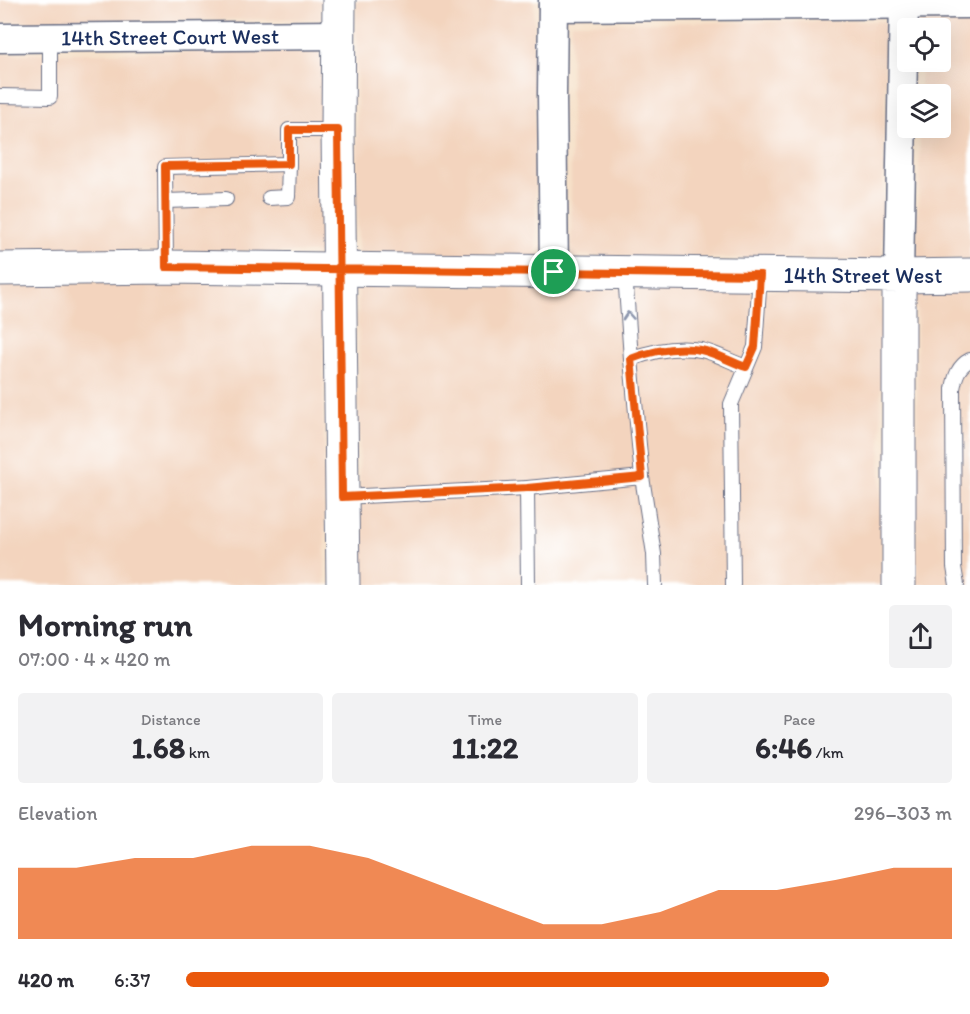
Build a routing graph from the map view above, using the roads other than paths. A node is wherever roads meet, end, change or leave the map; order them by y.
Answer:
1 (339, 0) edge
2 (904, 2) edge
3 (553, 4) edge
4 (970, 4) edge
5 (339, 35) junction
6 (0, 38) edge
7 (50, 38) junction
8 (0, 96) edge
9 (338, 130) junction
10 (289, 164) junction
11 (268, 198) dead end
12 (226, 199) dead end
13 (165, 201) junction
14 (166, 267) junction
15 (0, 269) edge
16 (340, 269) junction
17 (554, 272) junction
18 (625, 273) junction
19 (760, 275) junction
20 (970, 275) edge
21 (899, 276) junction
22 (631, 359) junction
23 (970, 360) edge
24 (746, 367) junction
25 (642, 477) junction
26 (527, 488) junction
27 (342, 497) junction
28 (343, 585) edge
29 (528, 585) edge
30 (655, 585) edge
31 (733, 585) edge
32 (899, 585) edge
33 (957, 585) edge

1 - 5 main road
2 - 3 street
2 - 4 street
2 - 21 street
3 - 17 street
5 - 7 street, 14th Street Court West
5 - 9 main road
6 - 7 street, 14th Street Court West
7 - 8 lane
9 - 10 lane
9 - 16 main road
10 - 11 lane
10 - 13 lane
12 - 13 lane
13 - 14 lane
14 - 15 main road, 14th Street West
14 - 16 main road, 14th Street West
16 - 17 main road, 14th Street West
16 - 27 main road
17 - 18 main road, 14th Street West
18 - 19 main road, 14th Street West
22 -> 18 lane
19 - 21 main road, 14th Street West
19 - 24 lane
20 - 21 main road, 14th Street West
21 - 32 main road
22 - 24 lane
22 - 25 lane
23 - 33 lane
24 - 31 lane
25 - 26 lane
25 - 30 lane
26 - 27 lane
26 - 29 lane
27 - 28 main road

